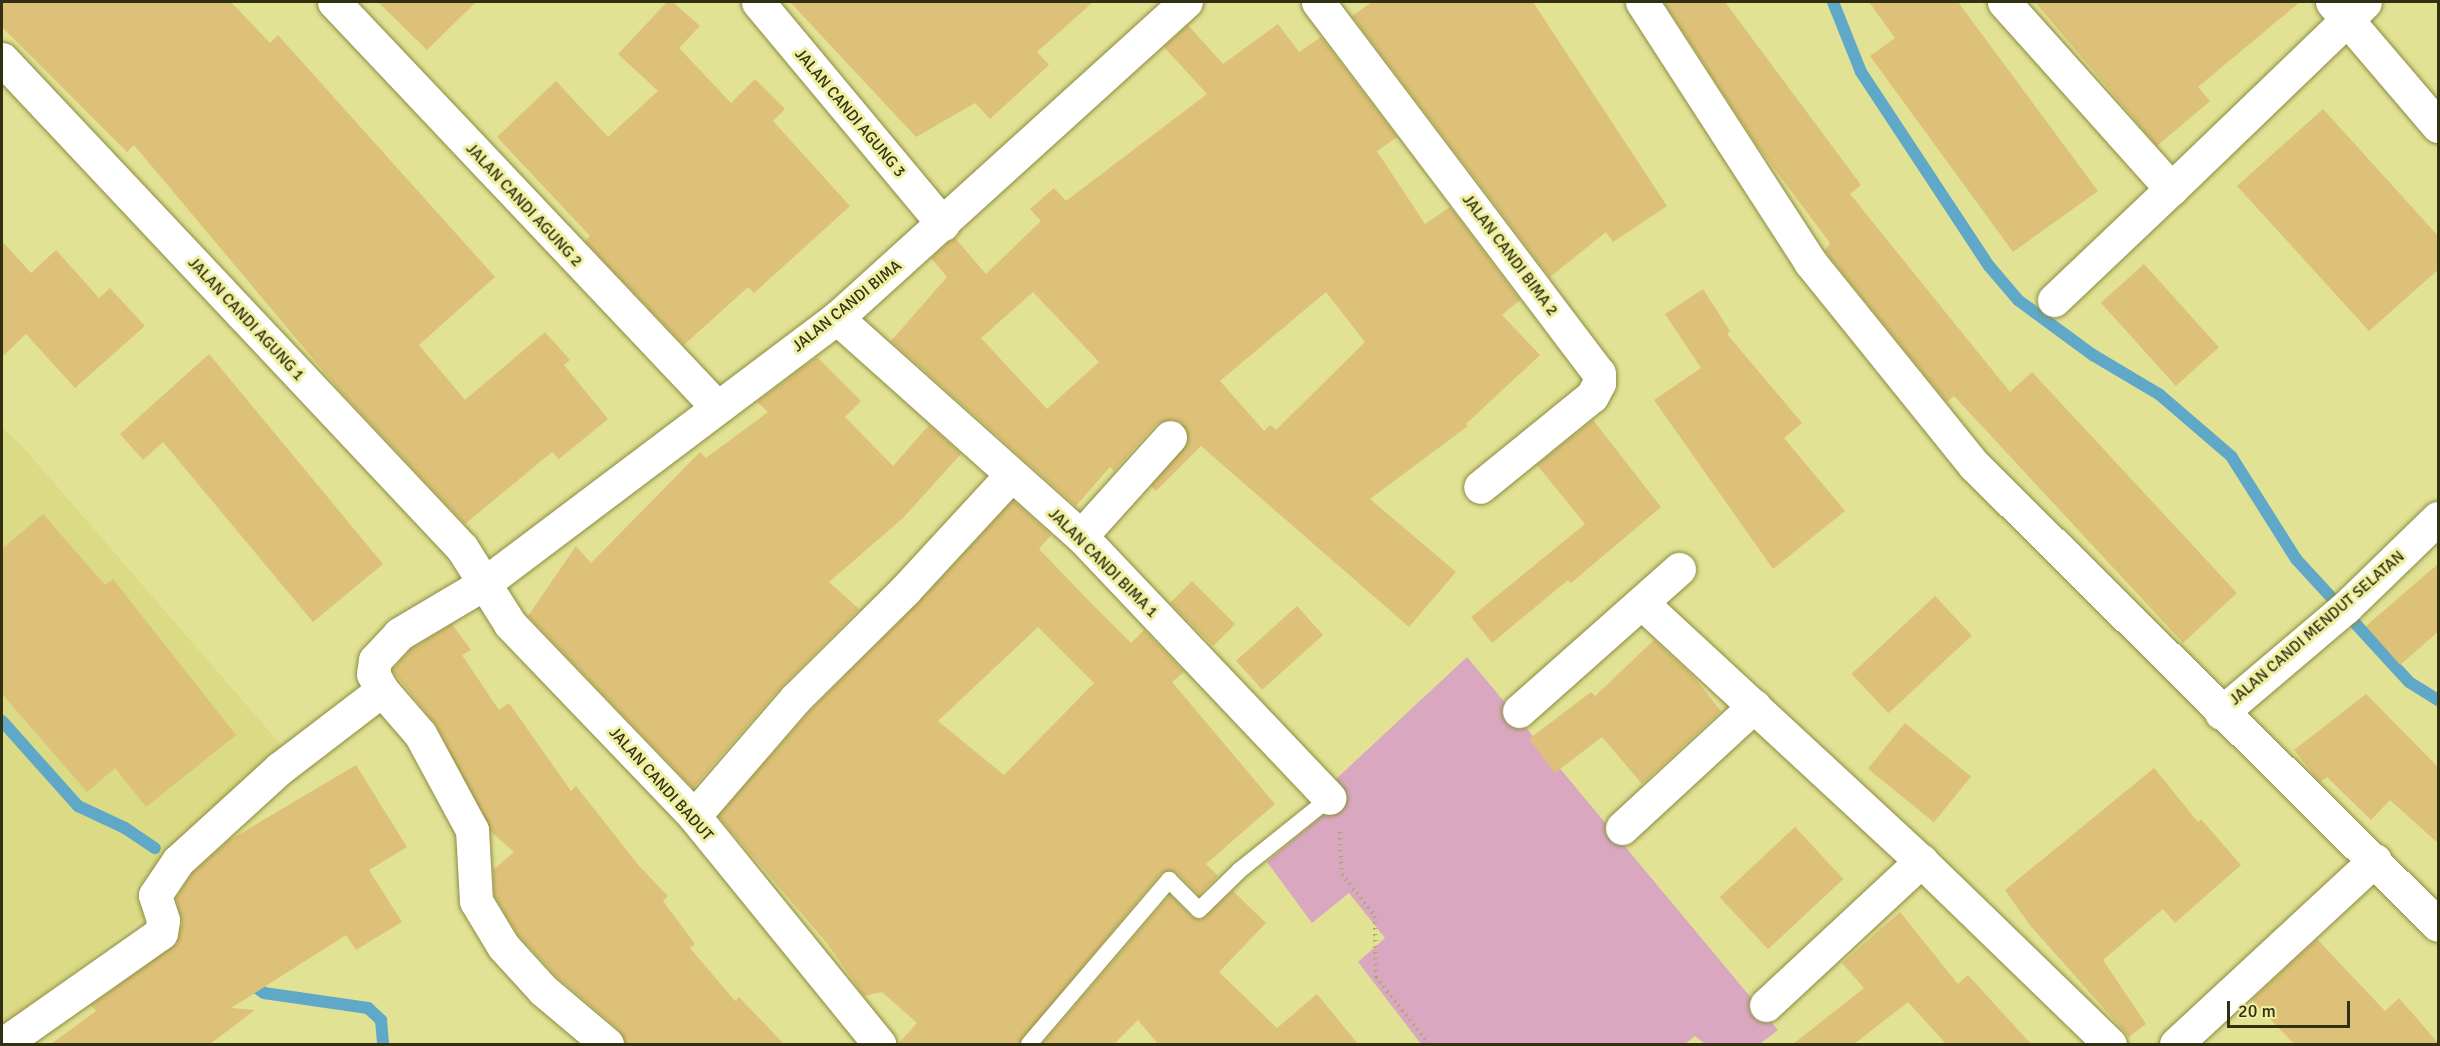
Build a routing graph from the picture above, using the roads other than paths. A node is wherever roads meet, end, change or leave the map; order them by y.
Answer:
1 (334, 2) edge
2 (758, 2) edge
3 (1186, 2) edge
4 (1318, 2) edge
5 (1642, 2) edge
6 (2004, 2) edge
7 (2348, 8) edge
8 (2, 59) edge
9 (2439, 126) edge
10 (2172, 189) junction
11 (943, 224) junction
12 (2054, 300) dead end
13 (837, 318) junction
14 (716, 406) junction
15 (1170, 437) dead end
16 (1011, 475) junction
17 (1480, 487) dead end
18 (2439, 518) edge
19 (1081, 536) junction
20 (1679, 569) dead end
21 (485, 583) junction
22 (1642, 603) junction
23 (382, 690) junction
24 (1754, 706) junction
25 (1519, 711) dead end
26 (2221, 713) junction
27 (1330, 798) joint
28 (694, 816) junction
29 (1622, 828) dead end
30 (2375, 860) junction
31 (1921, 861) junction
32 (2439, 925) edge
33 (1766, 1005) dead end
34 (3, 1044) edge
35 (606, 1044) edge
36 (879, 1044) edge
37 (1029, 1044) edge
38 (2110, 1044) edge
39 (2176, 1044) edge

1 - 14 street, JALAN CANDI AGUNG 2
2 - 11 street, JALAN CANDI AGUNG 3
3 - 11 street, JALAN CANDI BIMA
4 - 17 street, JALAN CANDI BIMA 2
5 - 26 street
6 - 10 street
7 - 9 street
7 - 10 street
8 - 21 street, JALAN CANDI AGUNG 1
10 - 12 street
11 - 13 street, JALAN CANDI BIMA
13 - 14 street, JALAN CANDI BIMA
13 - 16 street, JALAN CANDI BIMA 1
14 - 21 street, JALAN CANDI BIMA
15 - 19 street
16 - 19 street, JALAN CANDI BIMA 1
16 - 28 street
18 - 26 street, JALAN CANDI MENDUT SELATAN
19 - 27 street, JALAN CANDI BIMA 1
20 - 22 street
21 - 23 street, JALAN CANDI BIMA
21 - 28 street, JALAN CANDI BADUT
22 - 24 street
22 - 25 street
23 - 34 street
23 - 35 street
24 - 29 street
24 - 31 street
26 - 30 street
27 - 37 lane
28 - 36 street, JALAN CANDI BADUT
30 - 32 street
30 - 39 street
31 - 33 street
31 - 38 street

